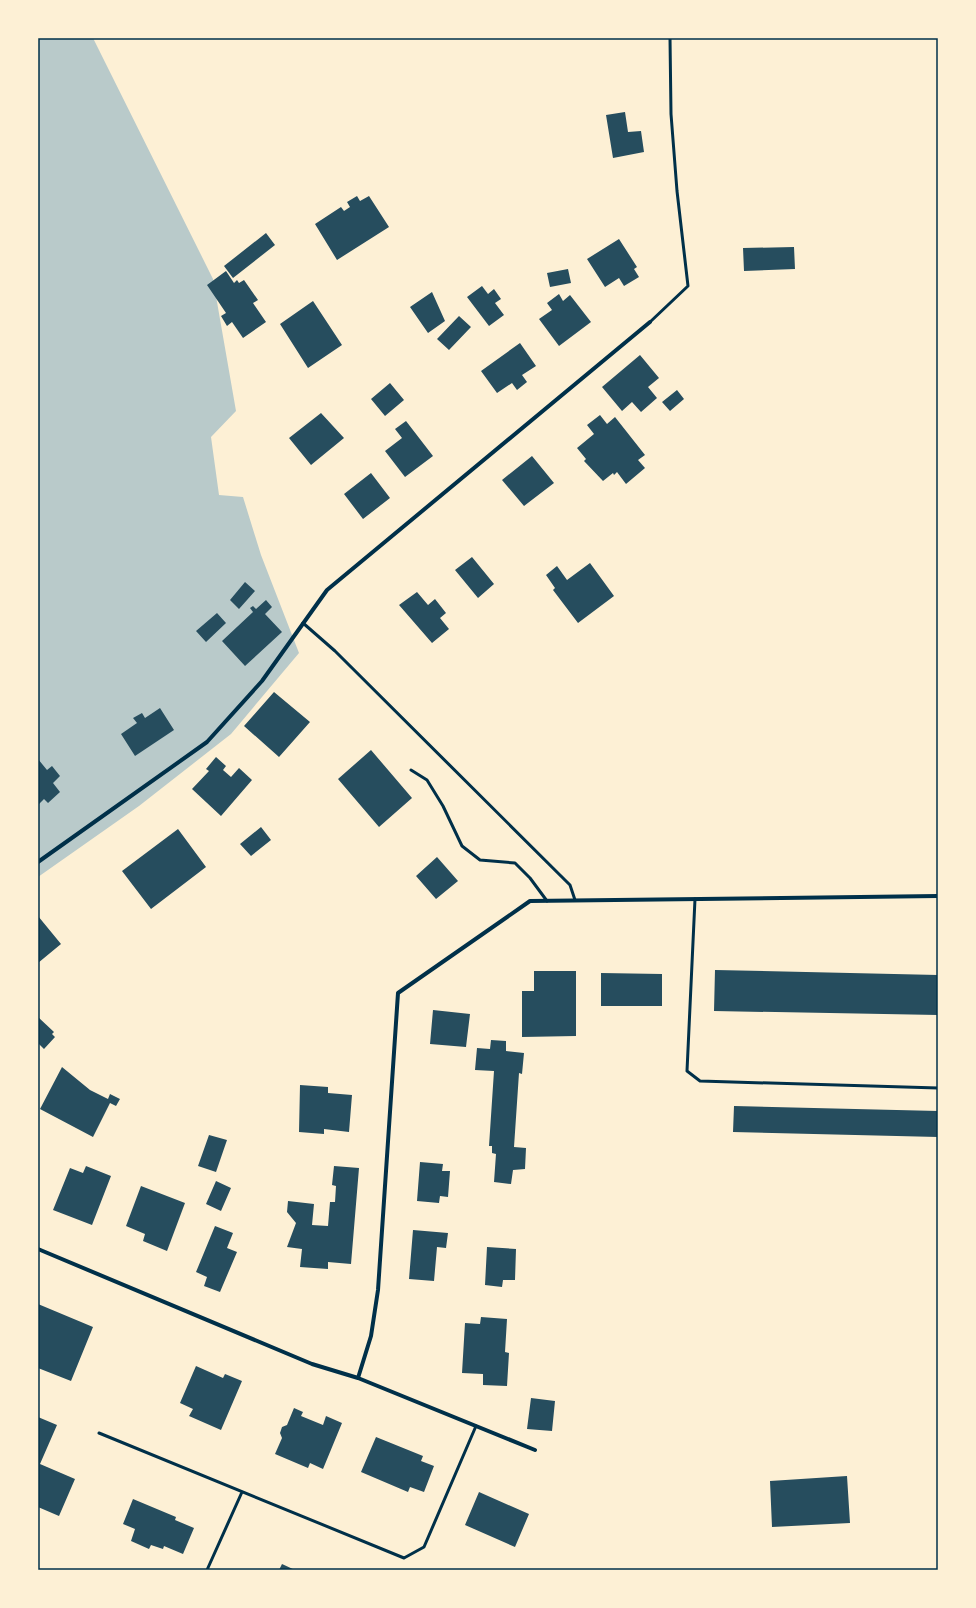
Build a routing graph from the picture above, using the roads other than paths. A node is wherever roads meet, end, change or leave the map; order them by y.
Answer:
1 (670, 38) edge
2 (650, 322) joint
3 (303, 623) junction
4 (410, 770) dead end
5 (38, 862) edge
6 (938, 896) edge
7 (695, 899) junction
8 (575, 900) junction
9 (547, 901) junction
10 (938, 1088) edge
11 (38, 1249) edge
12 (358, 1378) junction
13 (476, 1426) junction
14 (99, 1433) dead end
15 (535, 1450) dead end
16 (242, 1492) junction
17 (207, 1570) edge

1 - 2 lane
2 - 3 street
3 - 5 street
3 - 8 lane
4 - 9 lane
6 - 7 street
7 - 8 street
7 - 10 lane
8 - 9 street
9 - 12 street
11 - 12 street
12 - 13 street
13 - 15 street
13 - 16 lane
14 - 16 lane
16 - 17 lane

